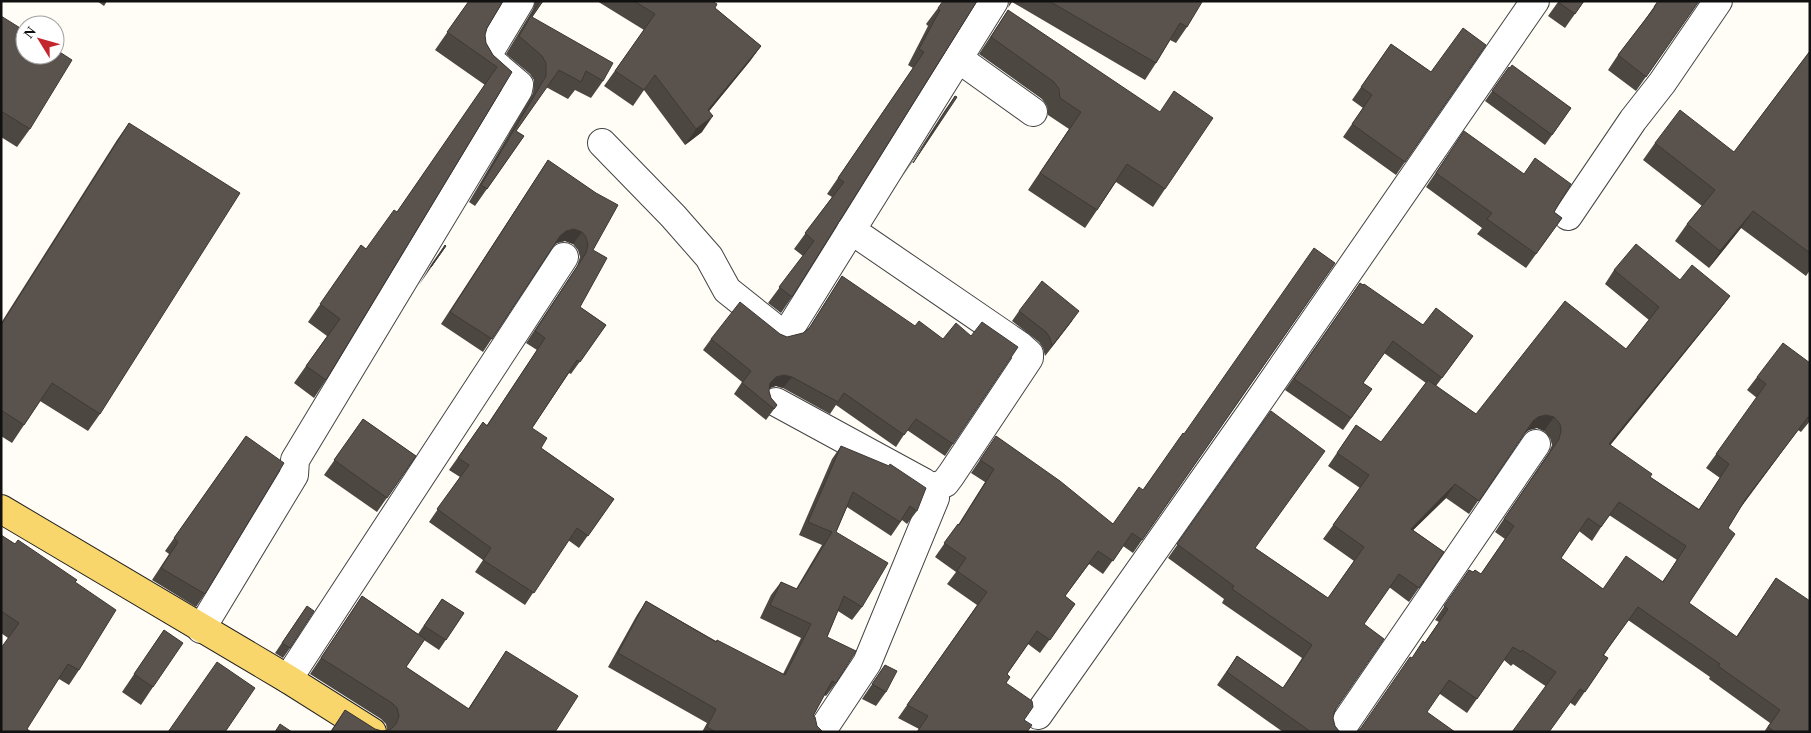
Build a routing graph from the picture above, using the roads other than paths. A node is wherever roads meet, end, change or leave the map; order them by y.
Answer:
1 (520, 1) edge
2 (994, 1) edge
3 (1535, 1) edge
4 (1718, 1) edge
5 (959, 60) junction
6 (1033, 112) dead end
7 (602, 143) dead end
8 (1568, 216) dead end
9 (851, 230) junction
10 (564, 257) dead end
11 (776, 402) edge
12 (1536, 444) dead end
13 (932, 488) junction
14 (1, 508) edge
15 (201, 628) junction
16 (288, 679) junction
17 (1038, 715) dead end
18 (372, 732) edge
19 (821, 732) edge
20 (1339, 732) edge

1 - 15 street
2 - 5 street
3 - 17 street
4 - 8 street
5 - 6 street
5 - 9 street
7 - 9 street
9 - 13 street
10 - 16 street
11 - 13 street
12 - 20 street
13 - 19 street
14 - 15 main road
15 - 16 main road
16 - 18 main road

